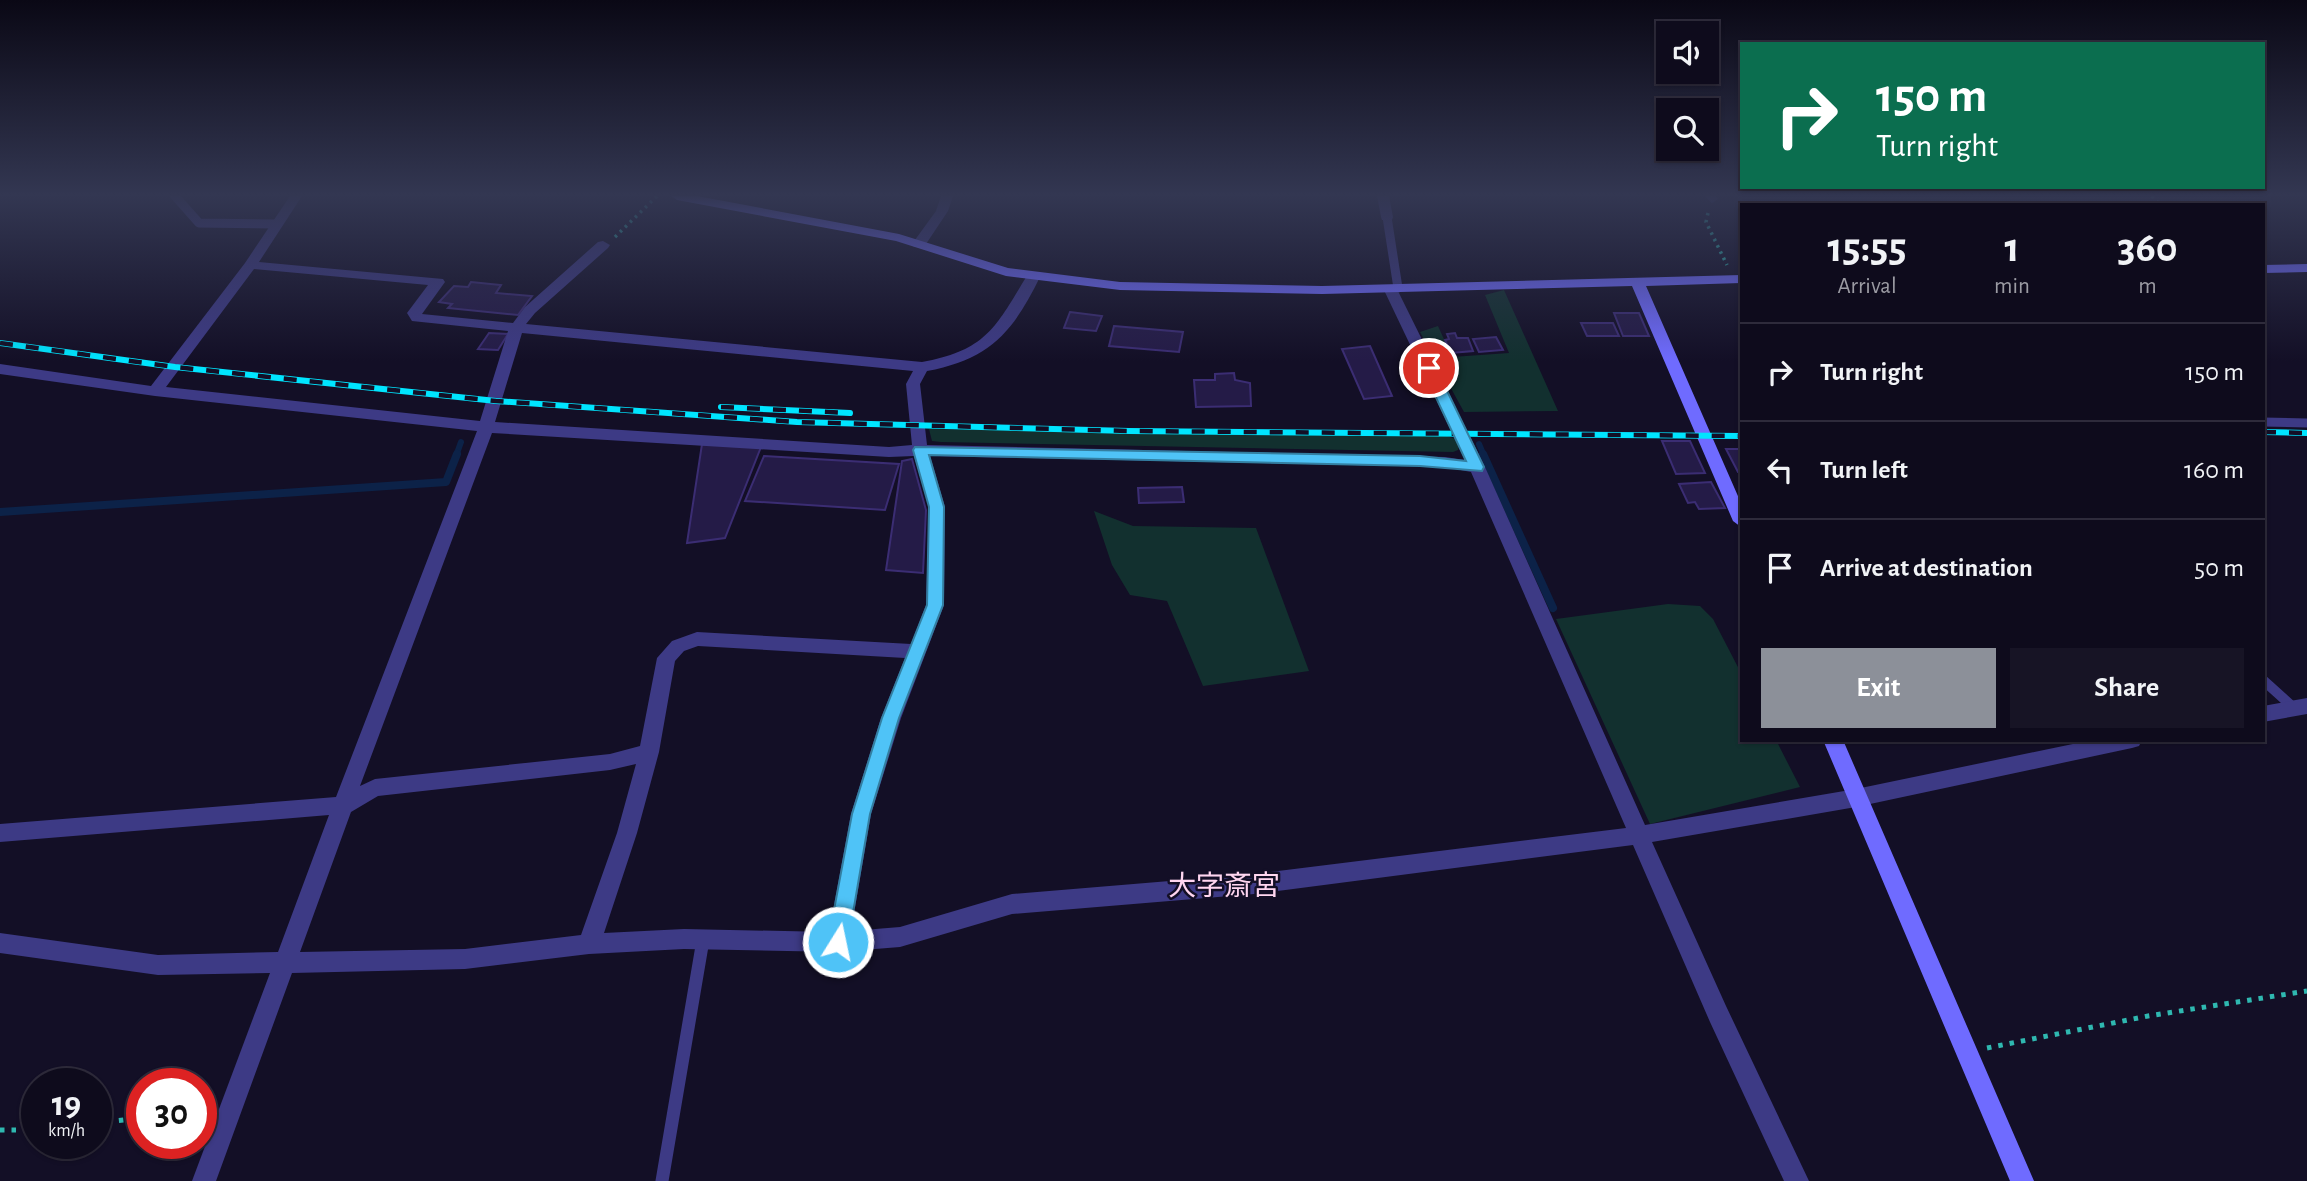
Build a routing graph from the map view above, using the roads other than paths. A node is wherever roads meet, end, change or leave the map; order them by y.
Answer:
1 (259, 251) edge
2 (596, 251) edge
3 (940, 251) edge
4 (1390, 251) edge
5 (250, 265) junction
6 (2307, 268) edge
7 (2265, 269) edge
8 (1033, 277) junction
9 (1737, 279) edge
10 (1637, 281) junction
11 (1394, 288) junction
12 (516, 328) junction
13 (922, 367) junction
14 (0, 369) edge
15 (155, 391) junction
16 (2265, 422) edge
17 (2307, 423) edge
18 (486, 427) junction
19 (920, 450) junction
20 (1476, 467) junction
21 (1740, 519) edge
22 (918, 652) junction
23 (2265, 681) edge
24 (2300, 707) edge
25 (2265, 714) edge
26 (1834, 742) edge
27 (2122, 742) edge
28 (649, 752) junction
29 (1856, 798) junction
30 (345, 805) junction
31 (0, 833) edge
32 (1639, 835) junction
33 (702, 940) junction
34 (838, 942) junction
35 (0, 943) edge
36 (589, 944) junction
37 (286, 961) junction
38 (204, 1181) edge
39 (662, 1181) edge
40 (1797, 1181) edge
41 (2022, 1181) edge

1 - 5 street
2 - 12 street
3 - 8 main road
4 - 11 lane
5 - 12 street
5 - 15 street
6 - 7 main road
8 - 11 main road
8 - 13 street
9 - 10 main road
10 - 11 main road
10 - 21 main road
11 - 20 street
12 - 13 street
12 - 18 street
13 - 19 street
14 - 15 street
15 - 18 street
16 - 17 lane
18 - 19 street
18 - 30 street
19 - 20 street
19 - 22 street
20 - 32 street
22 - 28 street
22 - 34 street
23 - 24 lane
24 - 25 street
26 - 29 main road
27 - 29 street
28 - 30 street
28 - 36 street
29 - 32 street
29 - 41 main road
30 - 31 street
30 - 37 street
32 - 34 street
32 - 40 street
33 - 34 street
33 - 36 street
33 - 39 lane
35 - 37 street
36 - 37 street
37 - 38 street

